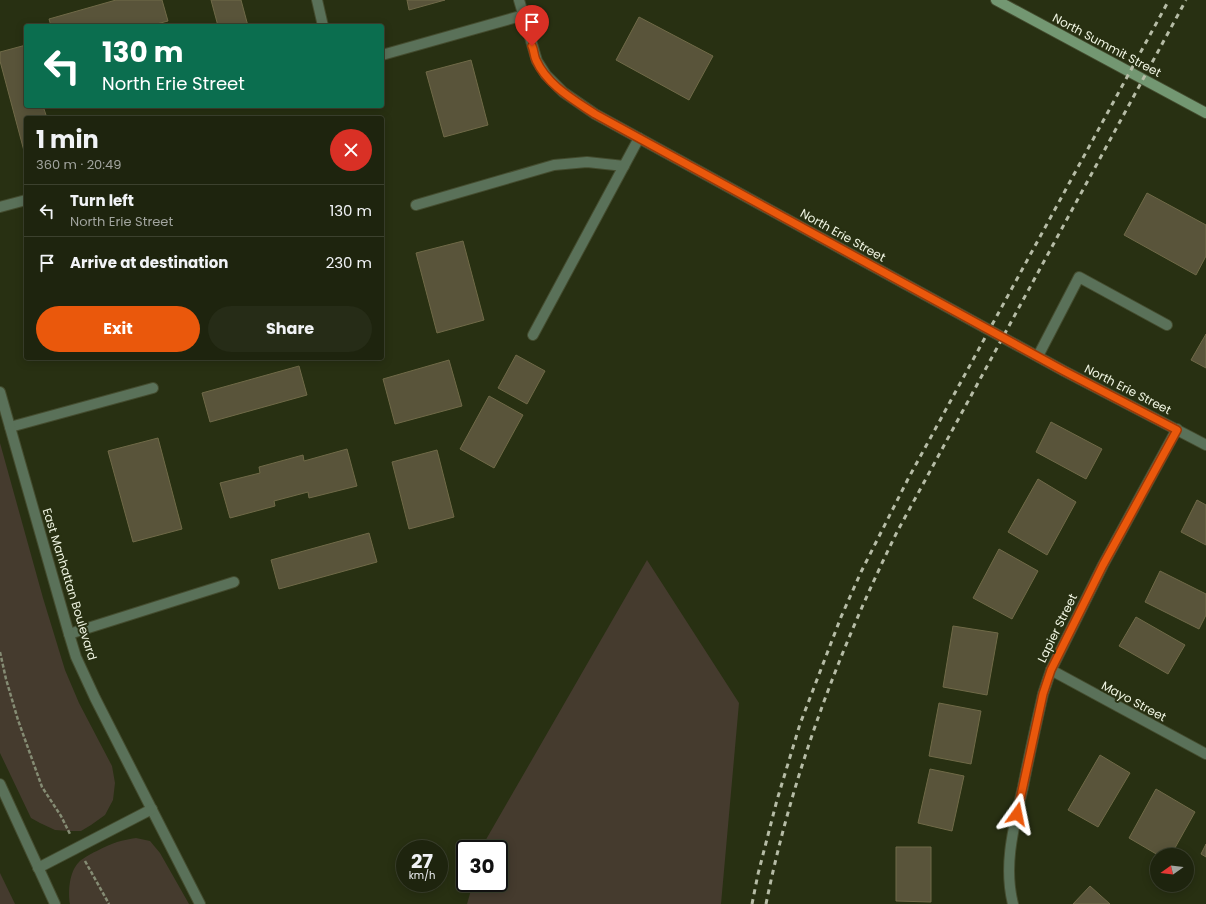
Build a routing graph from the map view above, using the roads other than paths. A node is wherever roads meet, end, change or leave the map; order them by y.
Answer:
1 (317, 0) edge
2 (519, 0) edge
3 (996, 0) edge
4 (524, 15) junction
5 (323, 24) edge
6 (384, 54) edge
7 (1206, 113) edge
8 (639, 138) junction
9 (624, 166) junction
10 (24, 201) edge
11 (416, 205) dead end
12 (0, 208) edge
13 (1167, 325) dead end
14 (533, 335) dead end
15 (1038, 356) junction
16 (153, 388) dead end
17 (0, 392) edge
18 (10, 427) junction
19 (1177, 430) junction
20 (1206, 445) edge
21 (234, 582) dead end
22 (69, 634) junction
23 (1051, 670) junction
24 (1206, 754) edge
25 (0, 784) edge
26 (152, 809) junction
27 (38, 868) junction
28 (55, 904) edge
29 (200, 904) edge
30 (1013, 904) edge

1 - 5 street
2 - 4 street, North Erie Street
3 - 7 main road, North Summit Street
4 - 6 street
4 - 8 street, North Erie Street
8 - 9 street
8 - 15 street, North Erie Street
9 - 11 street
9 - 14 street
10 - 12 street
13 - 15 street
15 - 19 street, North Erie Street
16 - 18 street
17 - 18 street, East Manhattan Boulevard
18 - 22 street, East Manhattan Boulevard
19 - 20 street, North Erie Street
19 - 23 street, Lapier Street
21 - 22 street
22 - 26 street, East Manhattan Boulevard
23 - 24 street, Mayo Street
23 - 30 street, Lapier Street
25 - 27 street
26 - 27 street
26 - 29 street, East Manhattan Boulevard
27 - 28 street

